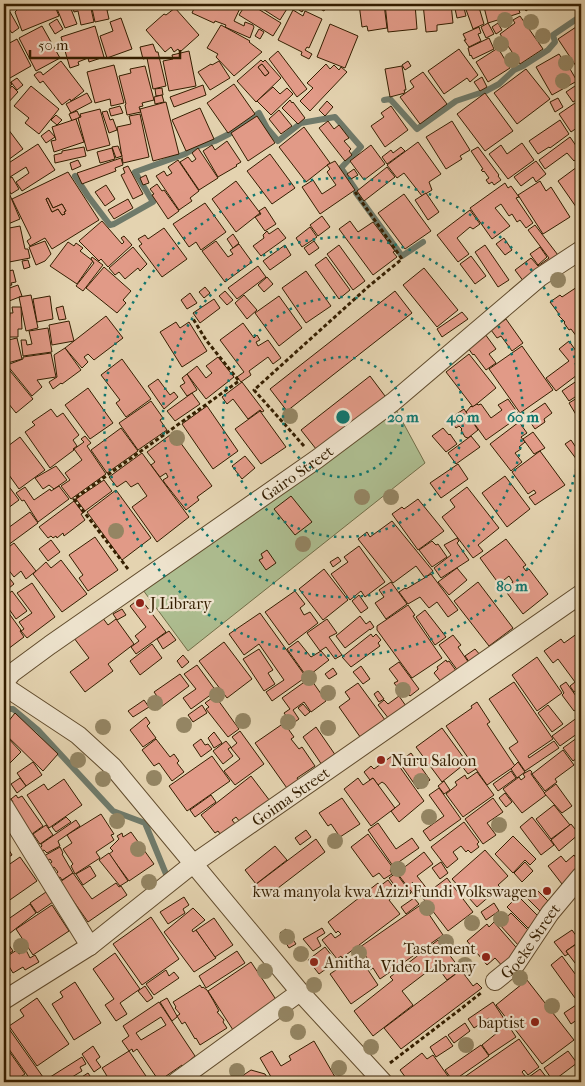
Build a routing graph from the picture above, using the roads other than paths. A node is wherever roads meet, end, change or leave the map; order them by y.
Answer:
1 (581, 250) edge
2 (581, 594) edge
3 (4, 684) edge
4 (4, 806) edge
5 (194, 864) junction
6 (581, 876) edge
7 (90, 946) junction
8 (495, 981) road end
9 (300, 992) junction
10 (4, 1000) edge
11 (379, 1077) edge
12 (176, 1082) edge

1 - 3 street, Gairo Street
2 - 5 street, Goima Street
3 - 5 street
4 - 7 street
5 - 7 street, Goima Street
5 - 9 street
6 - 8 street, Goeke Street
7 - 10 street, Goima Street
9 - 11 street
9 - 12 street

